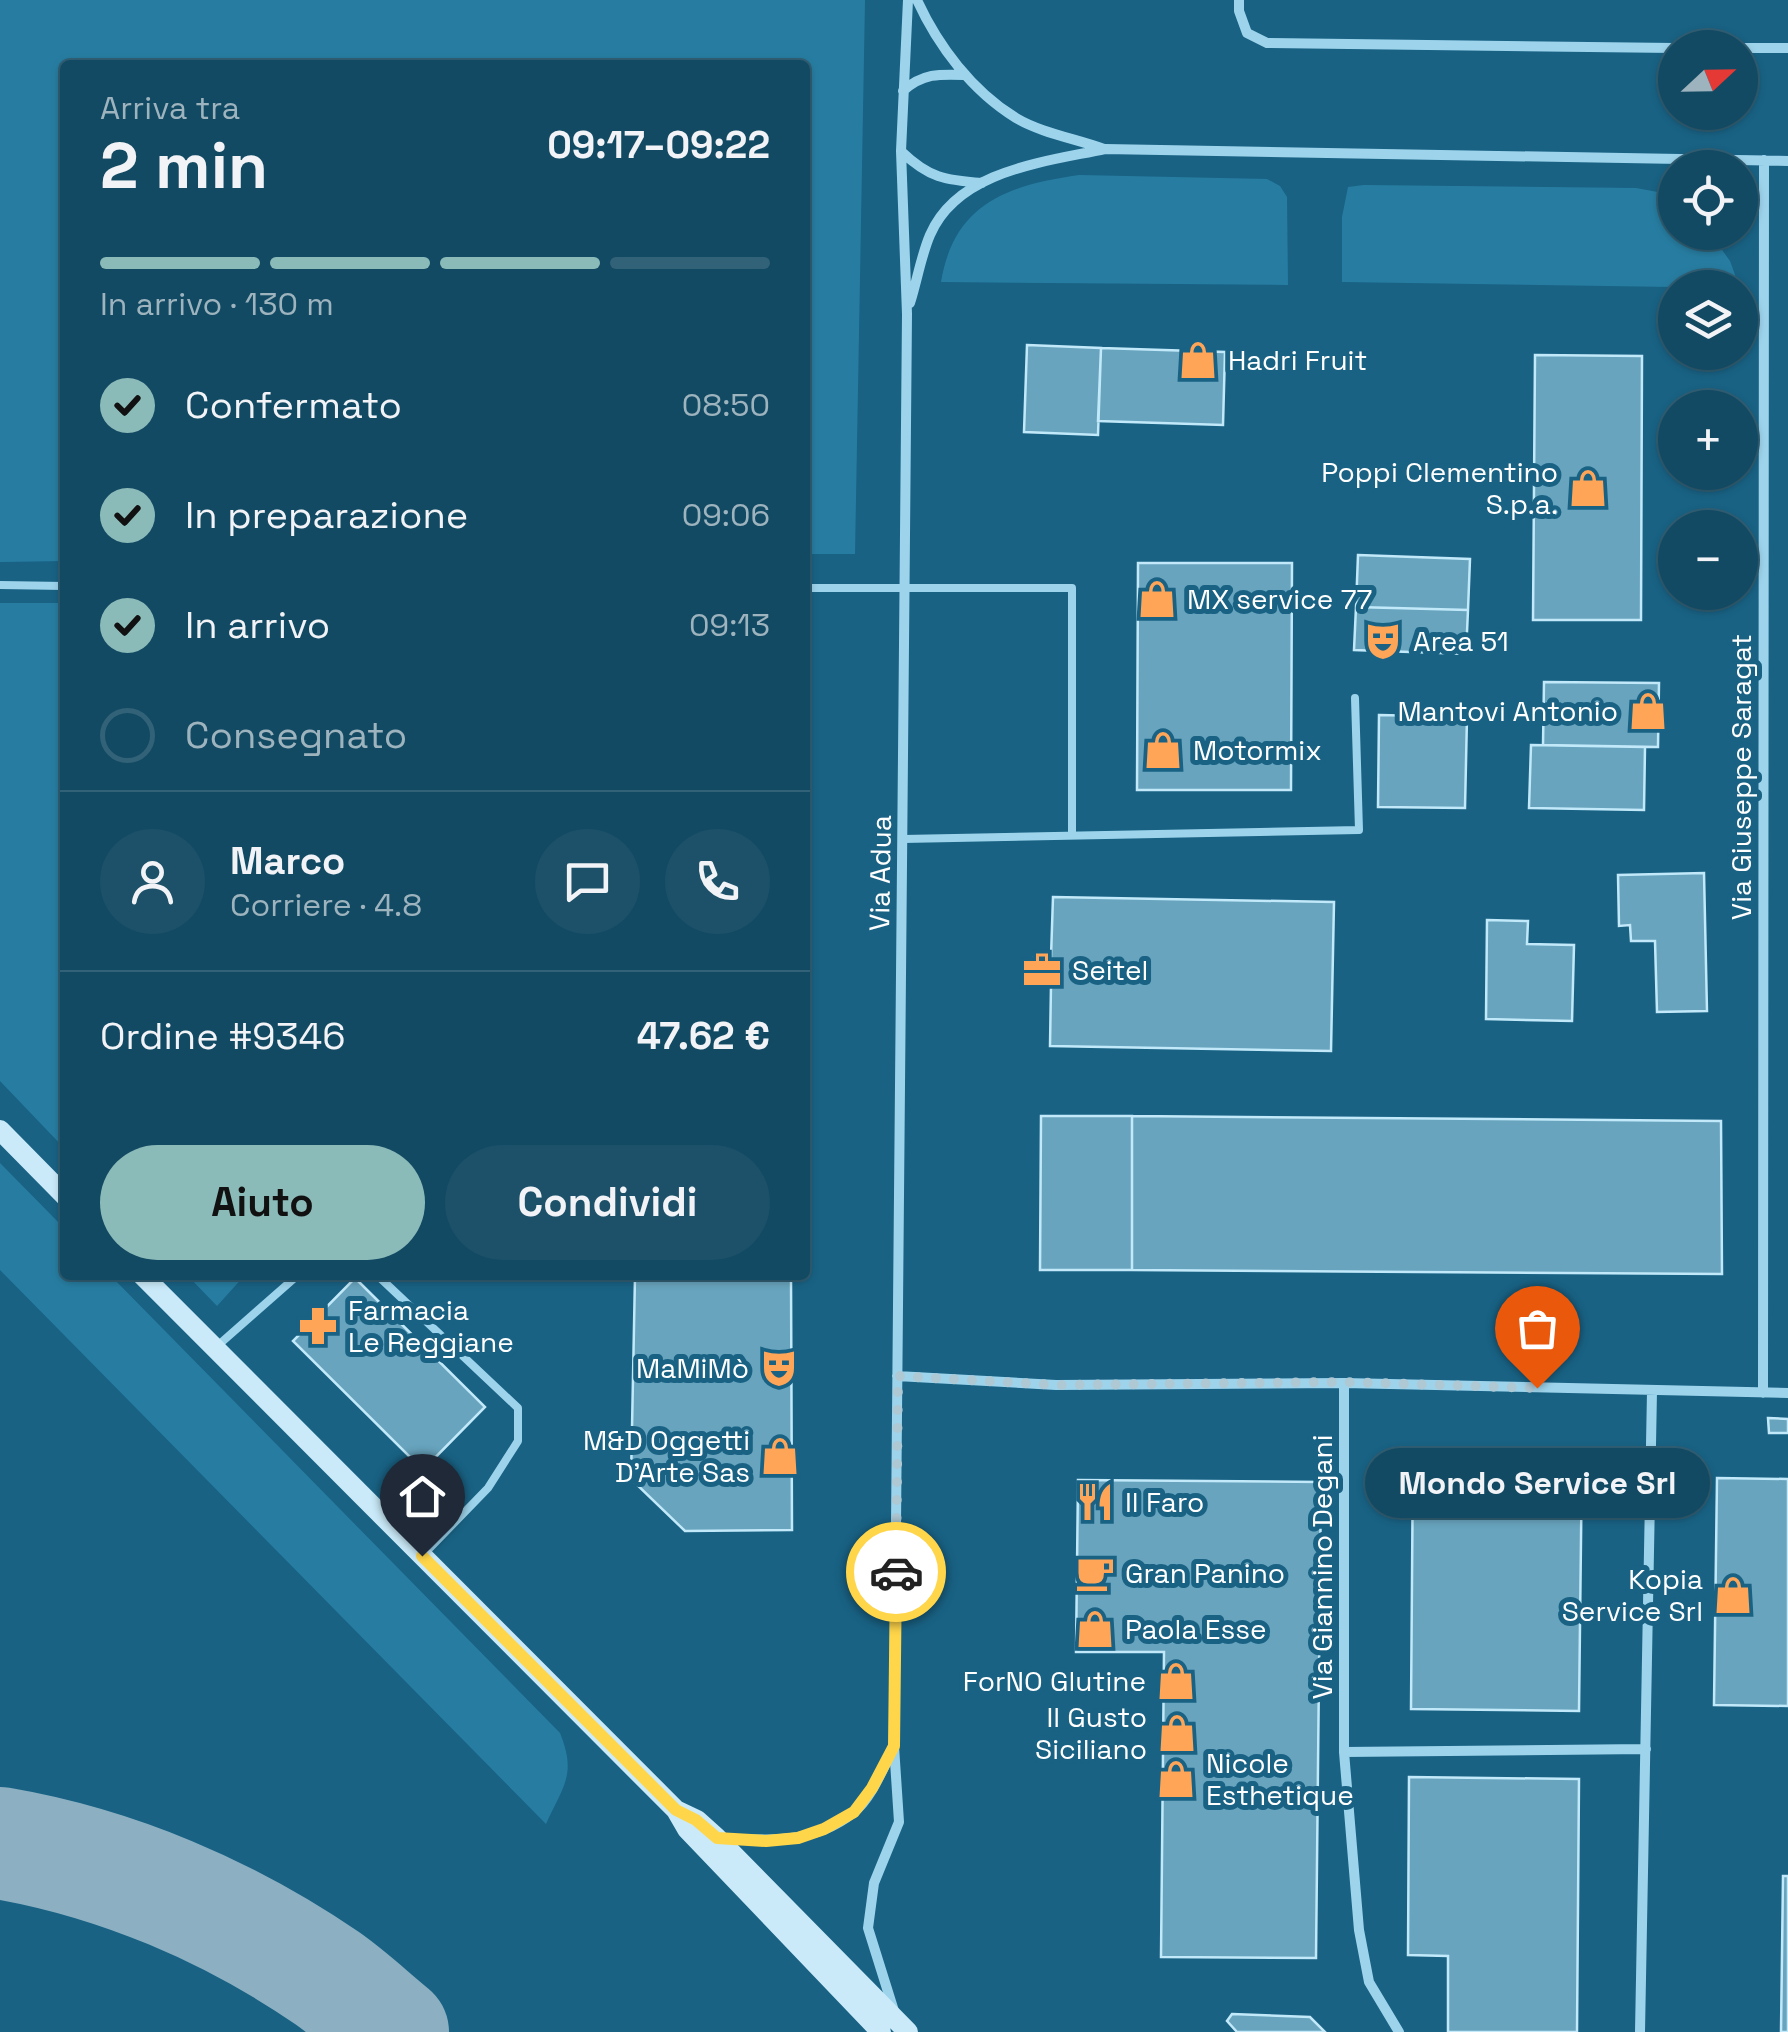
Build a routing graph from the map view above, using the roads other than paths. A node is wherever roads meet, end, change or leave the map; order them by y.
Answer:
1 (908, 0) edge
2 (917, 0) edge
3 (1239, 0) edge
4 (1658, 48) edge
5 (1758, 48) edge
6 (1788, 48) edge
7 (966, 76) junction
8 (903, 91) junction
9 (1105, 149) junction
10 (901, 151) junction
11 (1764, 160) junction
12 (1788, 160) edge
13 (982, 183) junction
14 (907, 314) junction
15 (0, 585) edge
16 (60, 586) edge
17 (810, 588) edge
18 (904, 588) junction
19 (1355, 698) dead end
20 (1072, 835) junction
21 (902, 839) junction
22 (0, 1130) edge
23 (60, 1191) edge
24 (147, 1280) edge
25 (292, 1280) edge
26 (382, 1280) edge
27 (215, 1348) junction
28 (898, 1376) junction
29 (1344, 1382) junction
30 (1652, 1391) junction
31 (1763, 1393) junction
32 (1788, 1393) edge
33 (422, 1556) junction
34 (894, 1746) junction
35 (1646, 1748) junction
36 (1344, 1752) junction
37 (676, 1810) junction
38 (717, 1838) junction
39 (895, 2028) edge
40 (1399, 2032) edge
41 (1640, 2032) edge

1 - 8 street, Via Adua
2 - 7 street
3 - 4 street
5 - 6 street
7 - 8 street
7 - 9 street
8 - 10 street, Via Adua
9 - 11 street
9 - 13 street
10 - 13 street
10 - 14 street, Via Adua
11 - 12 street
11 - 31 street, Via Giuseppe Saragat
13 - 14 street
14 - 18 street, Via Adua
15 - 16 lane
17 - 18 lane
18 - 20 lane
18 - 21 street, Via Adua
19 - 20 lane
20 - 21 lane
21 - 28 street, Via Adua
22 - 23 main road
24 - 27 main road
25 - 27 lane
26 - 33 lane
27 - 33 main road
28 - 29 street
28 - 34 street, Via Adua
29 - 30 street
29 - 36 street, Via Giannino Degani
30 - 31 street
30 - 35 street
31 - 32 street
33 - 37 main road
34 - 38 street, Via Adua
34 - 39 street, Via Adua
35 - 36 street
35 - 41 street
36 - 40 street, Via Giannino Degani
37 - 38 main road
37 - 39 main road
38 - 39 main road

